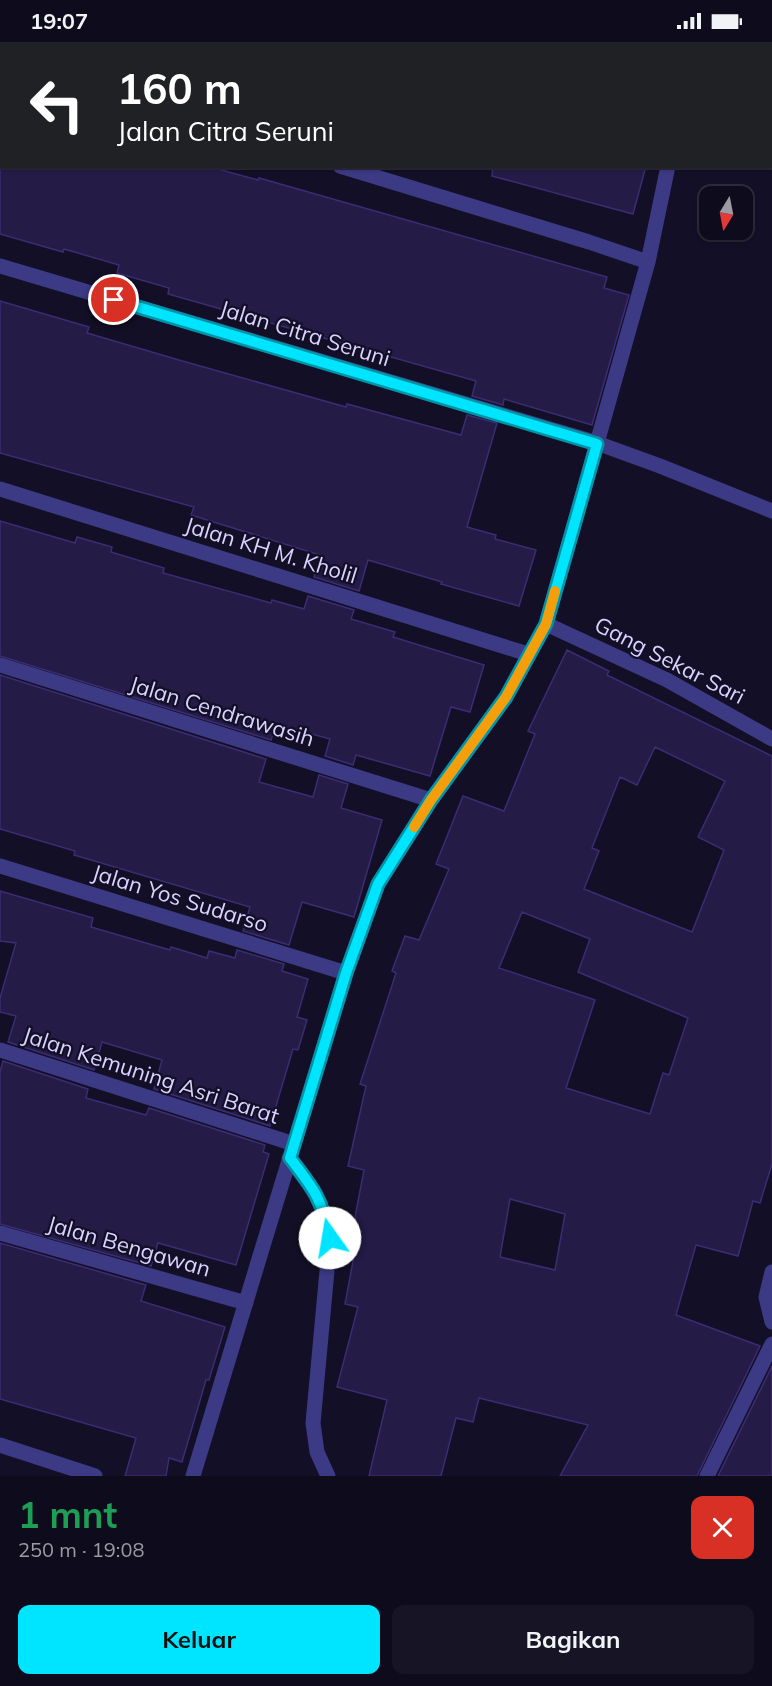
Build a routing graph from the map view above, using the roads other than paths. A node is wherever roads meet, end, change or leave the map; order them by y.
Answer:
1 (347, 168) edge
2 (668, 168) edge
3 (648, 262) junction
4 (0, 266) edge
5 (597, 444) junction
6 (0, 489) edge
7 (772, 511) edge
8 (546, 624) junction
9 (528, 654) junction
10 (0, 665) edge
11 (772, 739) edge
12 (431, 800) junction
13 (0, 866) edge
14 (346, 973) junction
15 (0, 1050) edge
16 (290, 1148) junction
17 (0, 1233) edge
18 (772, 1272) edge
19 (246, 1303) junction
20 (772, 1322) edge
21 (772, 1344) edge
22 (0, 1445) edge
23 (95, 1476) edge
24 (193, 1476) edge
25 (328, 1476) edge
26 (707, 1476) edge

1 - 3 street
2 - 3 street
3 - 5 street
4 - 5 street, Jalan Citra Seruni
5 - 7 street, Jalan Citra Seruni
5 - 8 street
6 - 9 street, Jalan KH M. Kholil
8 - 9 street
8 - 11 street, Gang Sekar Sari
9 - 12 street
10 - 12 street, Jalan Cendrawasih
12 - 14 street
13 - 14 street, Jalan Yos Sudarso
14 - 16 street
15 - 16 street, Jalan Kemuning Asri Barat
16 - 19 street
16 - 25 street
17 - 19 street, Jalan Bengawan
18 - 20 street
19 - 24 street
21 - 26 street
22 - 23 street

